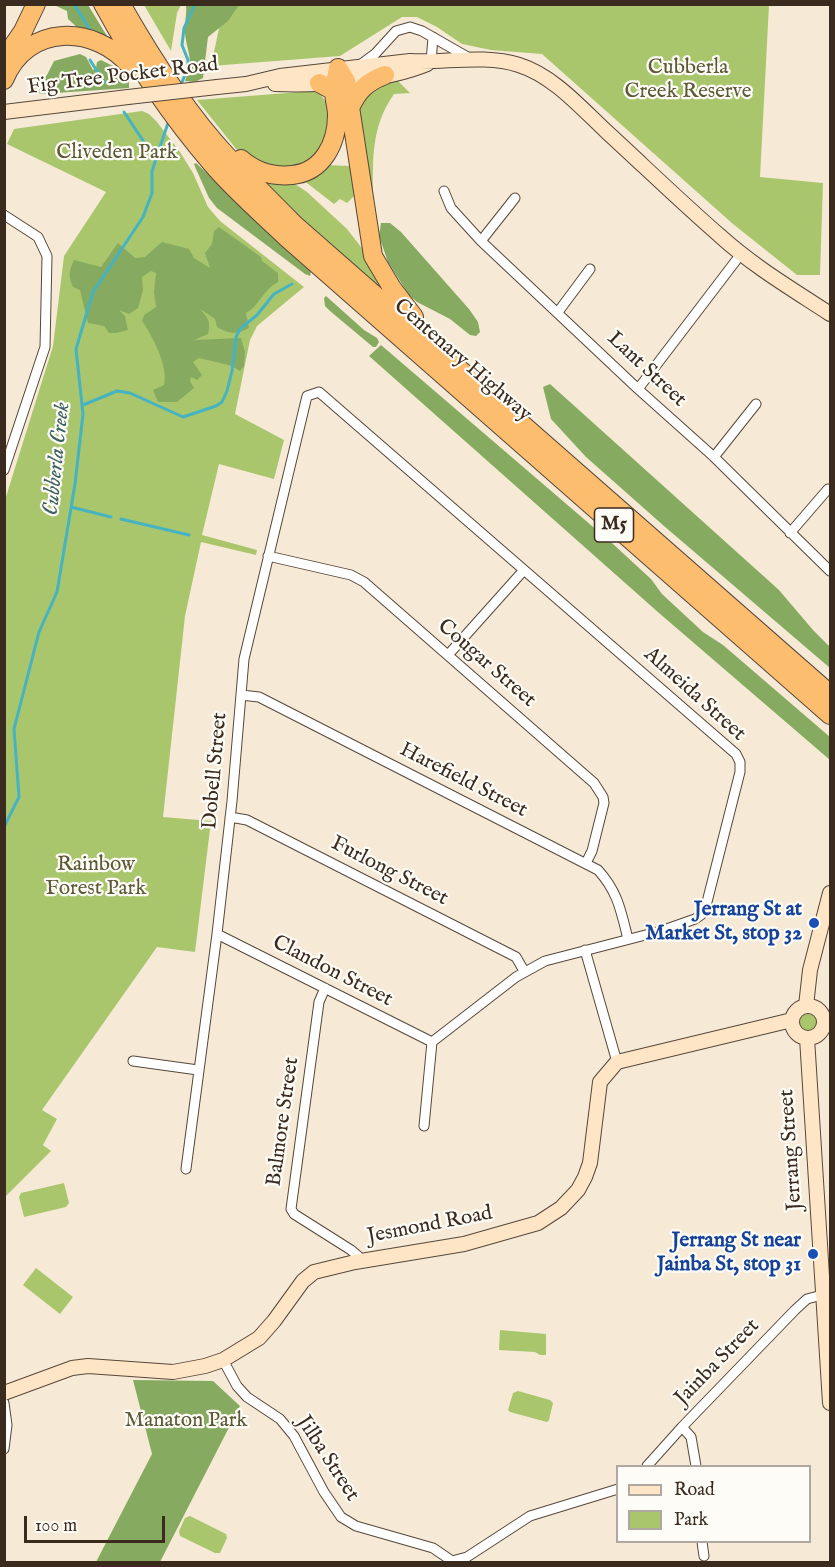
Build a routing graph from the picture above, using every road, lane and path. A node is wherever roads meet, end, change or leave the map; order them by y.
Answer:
1 (36, 4) edge
2 (103, 4) edge
3 (121, 4) edge
4 (433, 37) junction
5 (4, 60) edge
6 (473, 60) junction
7 (431, 62) junction
8 (358, 67) junction
9 (385, 75) junction
10 (147, 78) junction
11 (4, 80) edge
12 (334, 81) junction
13 (246, 84) junction
14 (170, 95) junction
15 (350, 108) junction
16 (4, 112) edge
17 (184, 116) junction
18 (227, 156) junction
19 (444, 190) dead end
20 (515, 198) dead end
21 (4, 215) edge
22 (481, 241) junction
23 (741, 254) junction
24 (590, 269) dead end
25 (558, 312) junction
26 (831, 314) edge
27 (477, 384) junction
28 (638, 389) junction
29 (319, 392) joint
30 (756, 404) dead end
31 (714, 457) junction
32 (5, 469) edge
33 (828, 489) dead end
34 (790, 533) junction
35 (268, 556) junction
36 (524, 570) junction
37 (831, 571) edge
38 (448, 655) junction
39 (831, 694) edge
40 (241, 695) junction
41 (831, 715) edge
42 (230, 818) junction
43 (586, 863) junction
44 (831, 893) edge
45 (217, 934) junction
46 (628, 939) junction
47 (585, 950) junction
48 (524, 971) junction
49 (325, 988) junction
50 (806, 1006) junction
51 (792, 1020) junction
52 (827, 1026) edge
53 (807, 1038) junction
54 (432, 1042) junction
55 (133, 1061) dead end
56 (617, 1062) junction
57 (198, 1070) junction
58 (424, 1126) dead end
59 (186, 1168) dead end
60 (360, 1261) junction
61 (822, 1295) junction
62 (828, 1331) edge
63 (223, 1360) junction
64 (4, 1394) edge
65 (4, 1403) edge
66 (831, 1403) edge
67 (682, 1427) junction
68 (4, 1449) edge
69 (649, 1465) edge
70 (696, 1465) edge
71 (616, 1490) edge
72 (702, 1543) edge
73 (704, 1556) dead end
74 (452, 1562) edge

1 - 5 highway
2 - 10 highway, Centenary Highway / M5
3 - 14 highway, Centenary Highway / M5
4 - 6 street
4 - 7 street
4 - 8 street
6 - 7 street, Fig Tree Pocket Road
6 - 23 street, Fig Tree Pocket Road
7 - 8 street, Fig Tree Pocket Road
7 - 9 street, Fig Tree Pocket Road
8 - 12 street, Fig Tree Pocket Road
9 - 12 street, Fig Tree Pocket Road
9 - 15 highway
10 - 11 highway
10 - 14 highway, Centenary Highway / M5
12 - 13 street, Fig Tree Pocket Road
12 - 13 street, Fig Tree Pocket Road
12 - 15 highway
12 - 18 highway
13 - 16 street, Fig Tree Pocket Road, bridge
14 - 17 highway, Centenary Highway / M5
15 - 27 highway
17 - 18 highway, Centenary Highway / M5
17 - 41 highway, Centenary Highway / M5
18 - 27 highway, Centenary Highway / M5
19 - 22 street, Lant Street
20 - 22 street
21 - 32 street
22 - 25 street, Lant Street
23 - 26 street, Fig Tree Pocket Road
23 - 28 street
24 - 25 street
25 - 28 street, Lant Street
27 - 39 highway, Centenary Highway / M5
28 - 31 street, Lant Street
29 - 35 street, Dobell Street
29 - 36 street, Almeida Street
30 - 31 street
31 - 34 street, Lant Street
33 - 34 street
34 - 37 street, Lant Street
35 - 38 street, Cougar Street
35 - 40 street, Dobell Street
36 - 38 street
36 - 46 street, Almeida Street
38 - 43 street, Cougar Street
40 - 42 street, Dobell Street
40 - 43 street, Harefield Street
42 - 45 street, Dobell Street
42 - 48 street, Furlong Street
43 - 46 street, Harefield Street
44 - 50 street
45 - 49 street, Clandon Street
45 - 57 street, Dobell Street
46 - 47 street, Almeida Street
47 - 48 street, Almeida Street
47 - 56 street
48 - 54 street, Almeida Street
49 - 54 street, Clandon Street
49 - 60 street, Balmore Street
50 - 51 street
50 - 52 street
51 - 53 street
51 - 56 street
52 - 53 street
53 - 61 street, Jerrang Street
54 - 58 street
55 - 57 street
56 - 60 street, Jesmond Road
57 - 59 street, Dobell Street
60 - 63 street, Jesmond Road
61 - 62 street, Jerrang Street
61 - 67 street, Jainba Street
62 - 66 street, Jerrang Street
63 - 64 street, Jesmond Road
63 - 74 street, Jilba Street
65 - 68 street
67 - 69 street, Jainba Street
67 - 70 street
71 - 74 street
72 - 73 street

